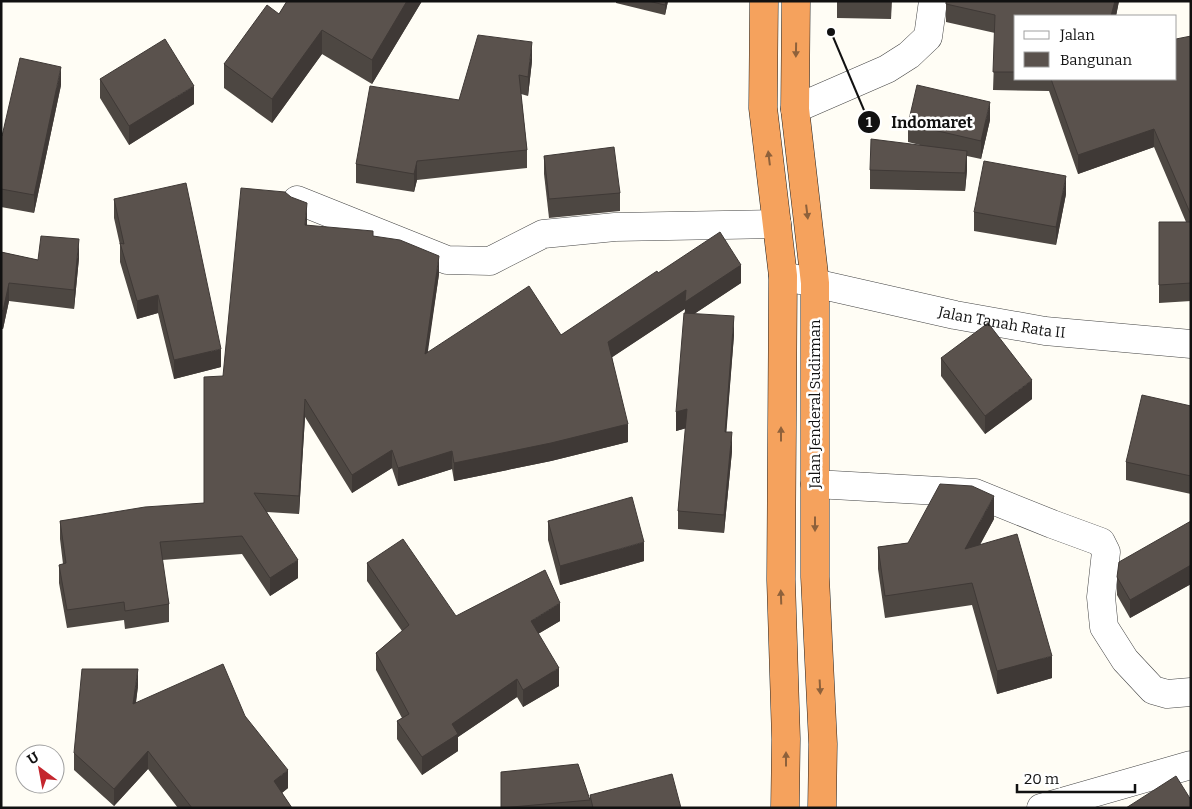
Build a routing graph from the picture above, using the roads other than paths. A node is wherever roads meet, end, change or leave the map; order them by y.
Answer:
1 (764, 1) edge
2 (796, 1) edge
3 (933, 1) edge
4 (795, 109) junction
5 (297, 200) edge
6 (777, 224) junction
7 (783, 276) junction
8 (815, 283) junction
9 (1191, 344) edge
10 (815, 484) junction
11 (1191, 692) edge
12 (1191, 765) edge
13 (785, 808) edge
14 (822, 808) edge
15 (1041, 808) edge

6 -> 1 highway
2 -> 4 highway, Jalan Jenderal Sudirman
3 - 4 street
4 -> 8 highway, Jalan Jenderal Sudirman
5 - 6 street
6 - 7 highway
7 - 8 street, Jalan Tanah Rata II
13 -> 7 highway
8 - 9 street, Jalan Tanah Rata II
8 - 10 highway, Jalan Jenderal Sudirman
10 - 11 street
10 -> 14 highway, Jalan Jenderal Sudirman
12 - 15 street

